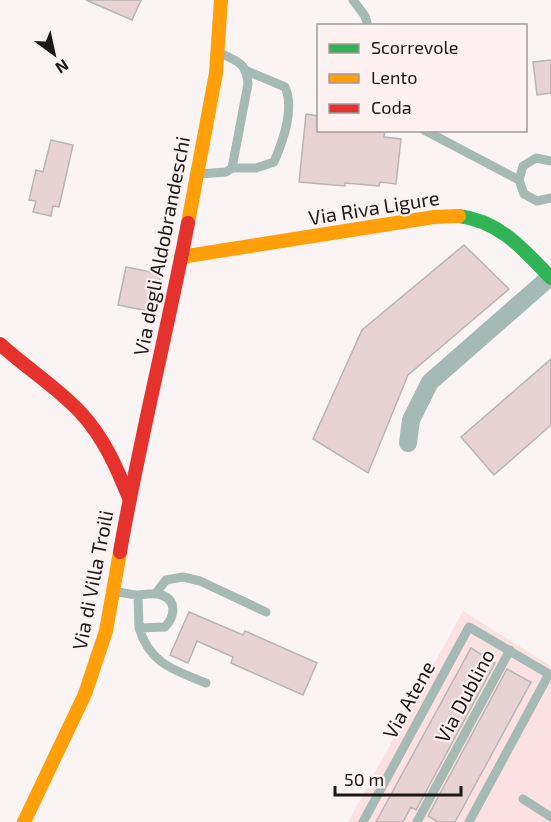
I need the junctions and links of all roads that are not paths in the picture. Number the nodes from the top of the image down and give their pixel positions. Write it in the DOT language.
graph roads {
  1 [pos="221,0"];
  2 [pos="353,0"];
  3 [pos="367,24"];
  4 [pos="217,51"];
  5 [pos="247,71"];
  6 [pos="428,132"];
  7 [pos="551,161"];
  8 [pos="232,168"];
  9 [pos="197,174"];
  10 [pos="519,180"];
  11 [pos="551,198"];
  12 [pos="181,257"];
  13 [pos="551,277"];
  14 [pos="0,344"];
  15 [pos="408,443"];
  16 [pos="129,498"];
  17 [pos="115,592"];
  18 [pos="156,593"];
  19 [pos="138,595"];
  20 [pos="266,612"];
  21 [pos="139,628"];
  22 [pos="510,650"];
  23 [pos="206,683"];
  24 [pos="523,799"];
  25 [pos="551,817"];
  26 [pos="24,822"];
  27 [pos="363,822"];
  28 [pos="417,822"];
  29 [pos="469,822"];
  1 -- 4 [label="street, Via degli Aldobrandeschi"];
  2 -- 3 [label="lane"];
  4 -- 5 [label="lane"];
  4 -- 9 [label="street, Via degli Aldobrandeschi"];
  5 -- 8 [label="lane"];
  5 -- 8 [label="lane"];
  6 -- 10 [label="lane"];
  7 -- 10 [label="lane"];
  8 -- 9 [label="lane"];
  9 -- 12 [label="street, Via degli Aldobrandeschi"];
  10 -- 11 [label="lane"];
  12 -- 13 [label="street, Via Riva Ligure"];
  12 -- 16 [label="street, Via degli Aldobrandeschi"];
  13 -- 15 [label="street"];
  14 -- 16 [label="street, Via di Villa Troili"];
  16 -- 17 [label="street, Via di Villa Troili"];
  17 -- 19 [label="lane"];
  17 -- 26 [label="street, Via di Villa Troili"];
  18 -- 19 [label="lane"];
  18 -- 20 [label="lane"];
  18 -- 21 [label="lane"];
  19 -- 21 [label="lane"];
  21 -- 23 [label="lane"];
  22 -- 27 [label="lane, Via Atene"];
  22 -- 28 [label="lane, Via Dublino"];
  22 -- 29 [label="lane"];
  24 -- 25 [label="lane"];
}
